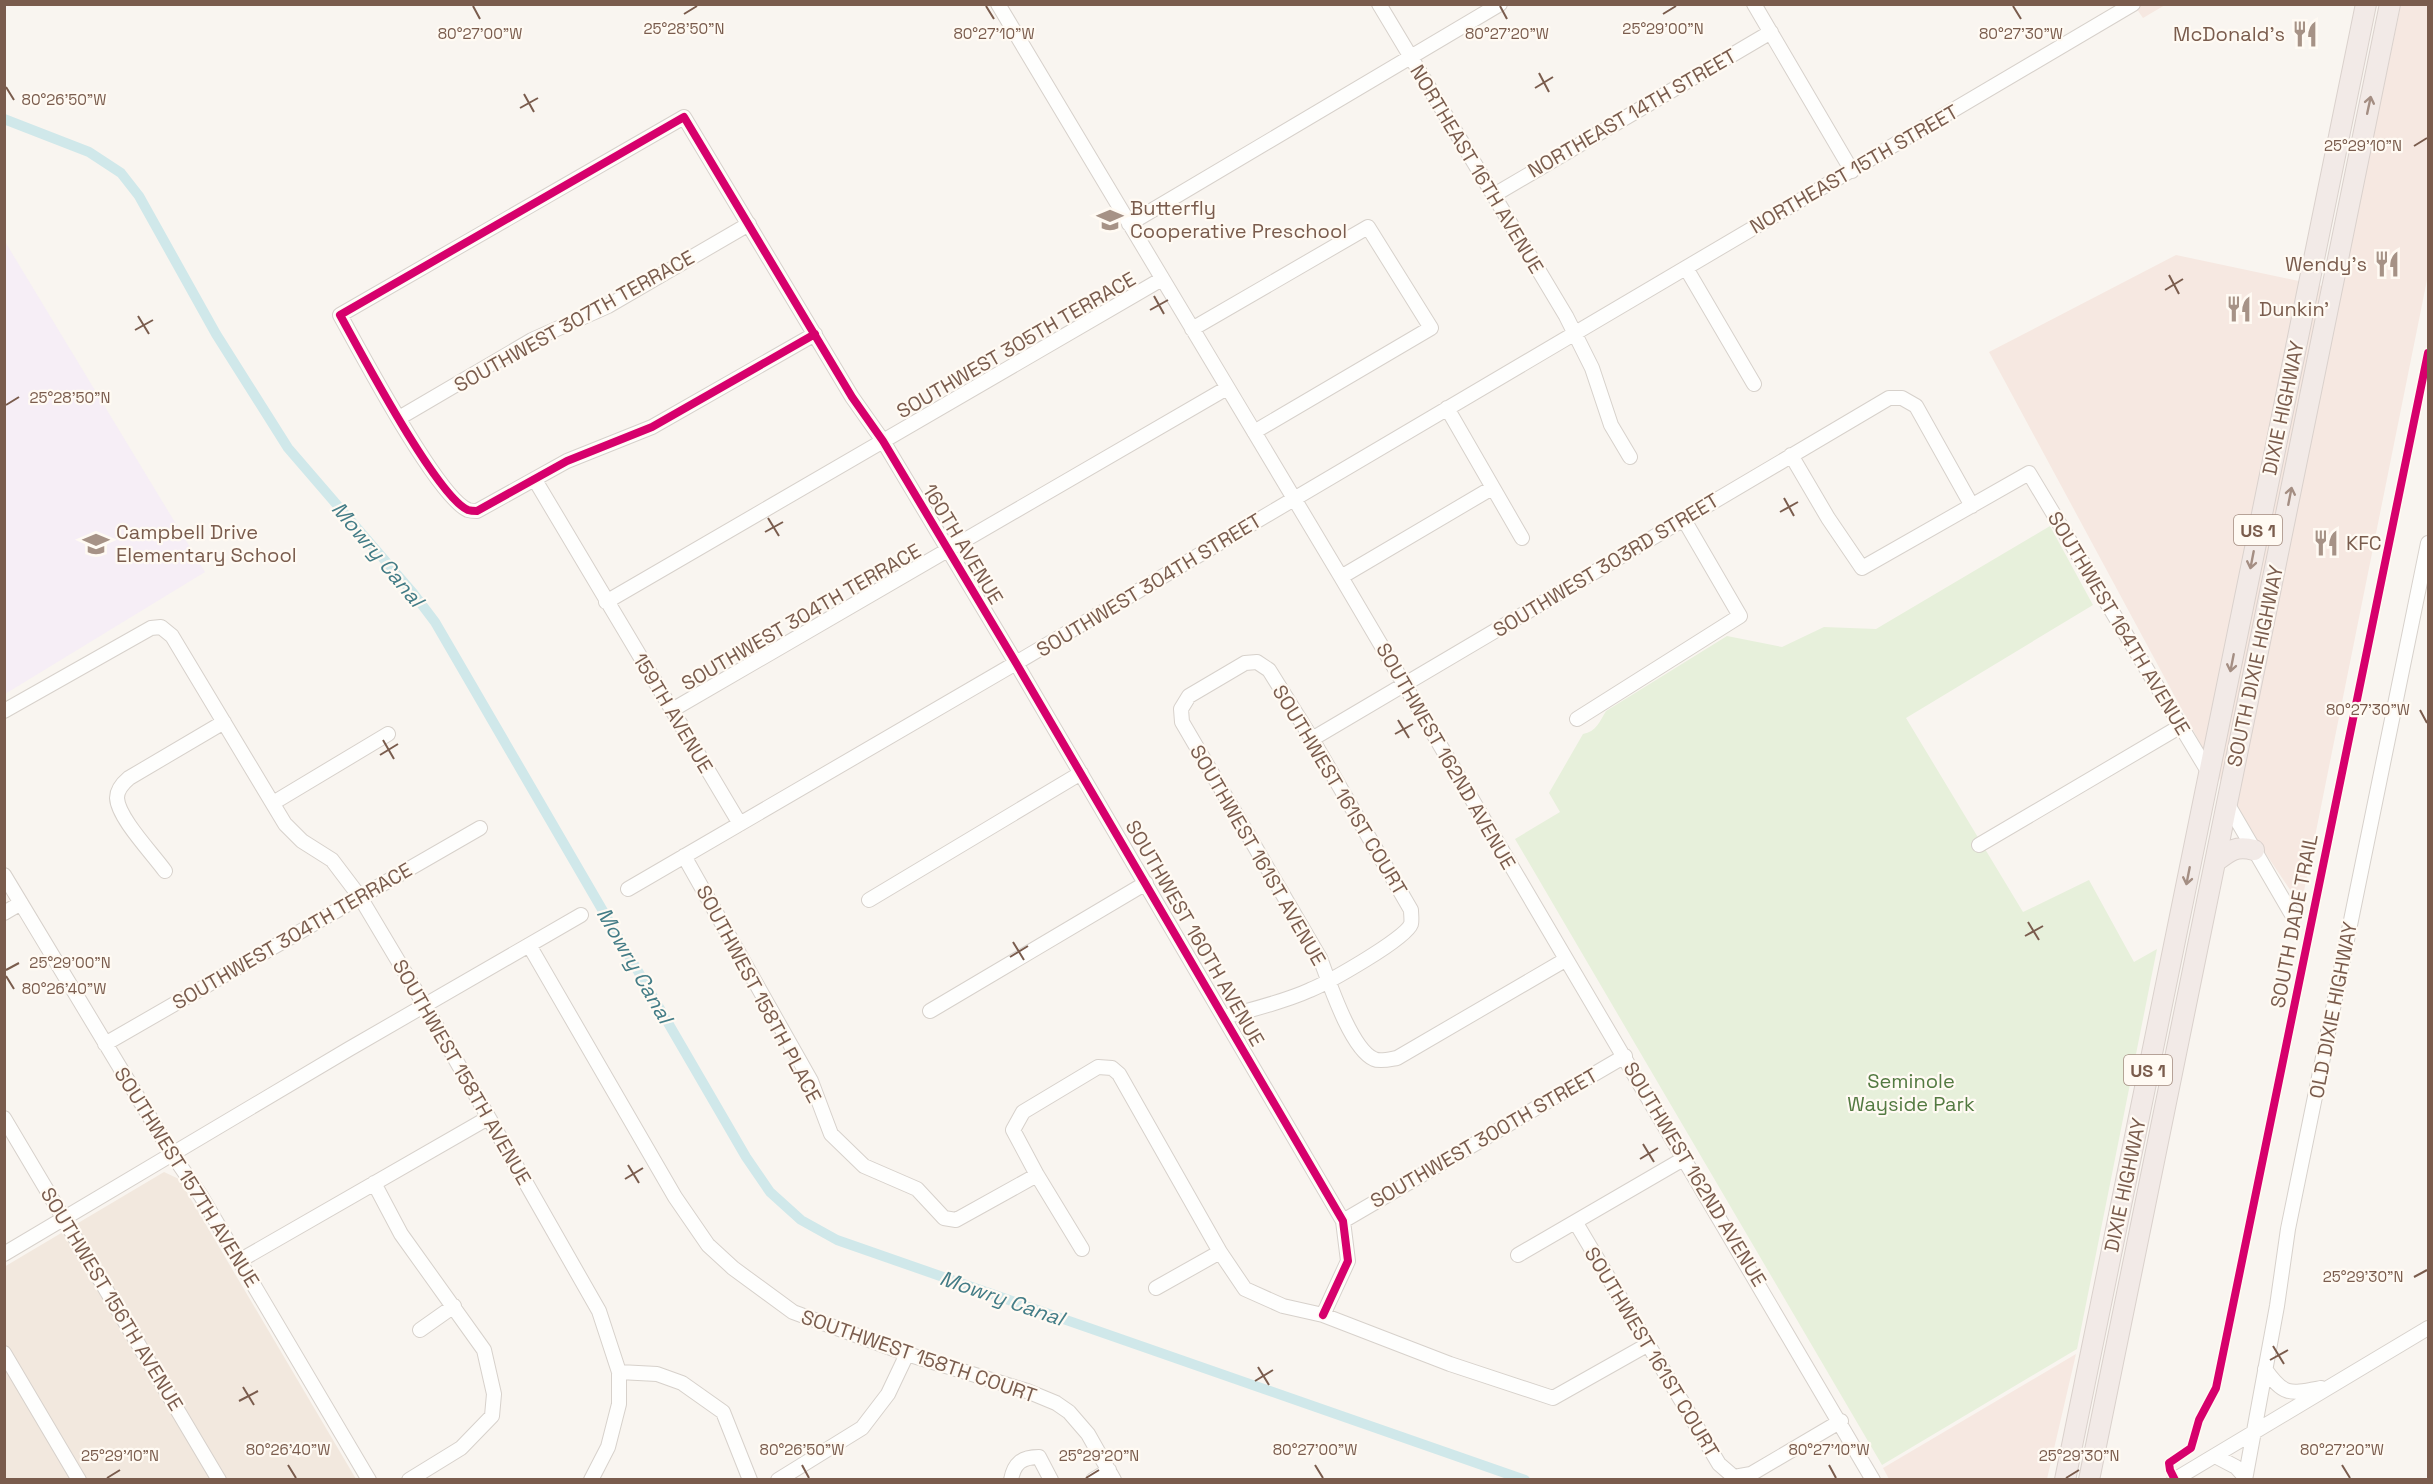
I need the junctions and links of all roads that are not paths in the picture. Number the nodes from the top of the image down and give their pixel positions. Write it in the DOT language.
graph roads {
  1 [pos="998,4"];
  2 [pos="1379,4"];
  3 [pos="1500,4"];
  4 [pos="1754,4"];
  5 [pos="2133,4"];
  6 [pos="2366,4"];
  7 [pos="2390,4"];
  8 [pos="1771,32"];
  9 [pos="1410,56"];
  10 [pos="2339,134"];
  11 [pos="1852,171"];
  12 [pos="1494,195"];
  13 [pos="749,224"];
  14 [pos="1129,224"];
  15 [pos="1686,268"];
  16 [pos="1162,279"];
  17 [pos="2334,281"];
  18 [pos="2303,311"];
  19 [pos="1192,329"];
  20 [pos="1575,333"];
  21 [pos="815,334"];
  22 [pos="1754,384"];
  23 [pos="1227,388"];
  24 [pos="1447,408"];
  25 [pos="399,418"];
  26 [pos="1254,432"];
  27 [pos="883,441"];
  28 [pos="1791,455"];
  29 [pos="1630,457"];
  30 [pos="2297,462"];
  31 [pos="535,480"];
  32 [pos="1492,488"];
  33 [pos="1294,499"];
  34 [pos="1972,506"];
  35 [pos="1683,518"];
  36 [pos="1522,538"];
  37 [pos="2428,543"];
  38 [pos="947,552"];
  39 [pos="1341,578"];
  40 [pos="606,602"];
  41 [pos="1257,662"];
  42 [pos="1016,663"];
  43 [pos="1405,685"];
  44 [pos="2223,706"];
  45 [pos="672,710"];
  46 [pos="4,711"];
  47 [pos="1577,719"];
  48 [pos="224,722"];
  49 [pos="2181,726"];
  50 [pos="388,734"];
  51 [pos="1311,739"];
  52 [pos="2209,772"];
  53 [pos="1081,773"];
  54 [pos="273,803"];
  55 [pos="2227,803"];
  56 [pos="2199,819"];
  57 [pos="740,824"];
  58 [pos="480,828"];
  59 [pos="1979,845"];
  60 [pos="2254,850"];
  61 [pos="684,856"];
  62 [pos="2213,868"];
  63 [pos="165,870"];
  64 [pos="4,875"];
  65 [pos="1146,883"];
  66 [pos="628,889"];
  67 [pos="360,897"];
  68 [pos="868,900"];
  69 [pos="21,903"];
  70 [pos="2291,913"];
  71 [pos="4,914"];
  72 [pos="581,915"];
  73 [pos="529,945"];
  74 [pos="1566,960"];
  75 [pos="1328,980"];
  76 [pos="2187,1000"];
  77 [pos="2162,1002"];
  78 [pos="425,1006"];
  79 [pos="930,1011"];
  80 [pos="1225,1017"];
  81 [pos="105,1044"];
  82 [pos="1624,1056"];
  83 [pos="4,1118"];
  84 [pos="488,1118"];
  85 [pos="172,1155"];
  86 [pos="1685,1158"];
  87 [pos="2154,1163"];
  88 [pos="2128,1171"];
  89 [pos="1037,1175"];
  90 [pos="374,1183"];
  91 [pos="64,1218"];
  92 [pos="1343,1221"];
  93 [pos="1576,1223"];
  94 [pos="1082,1249"];
  95 [pos="1220,1252"];
  96 [pos="4,1254"];
  97 [pos="1518,1255"];
  98 [pos="239,1261"];
  99 [pos="1155,1288"];
  100 [pos="454,1306"];
  101 [pos="1323,1316"];
  102 [pos="2097,1321"];
  103 [pos="2121,1325"];
  104 [pos="2428,1328"];
  105 [pos="420,1330"];
  106 [pos="1647,1345"];
  107 [pos="4,1353"];
  108 [pos="907,1354"];
  109 [pos="2265,1369"];
  110 [pos="619,1372"];
  111 [pos="2329,1387"];
  112 [pos="1841,1421"];
  113 [pos="2253,1434"];
  114 [pos="2215,1456"];
  115 [pos="1112,1475"];
  116 [pos="2245,1478"];
  117 [pos="79,1479"];
  118 [pos="219,1479"];
  119 [pos="369,1479"];
  120 [pos="409,1479"];
  121 [pos="591,1479"];
  122 [pos="750,1479"];
  123 [pos="778,1479"];
  124 [pos="1011,1479"];
  125 [pos="1051,1479"];
  126 [pos="1093,1479"];
  127 [pos="1873,1479"];
  128 [pos="2065,1479"];
  129 [pos="2076,1479"];
  130 [pos="2089,1479"];
  131 [pos="2174,1479"];
  1 -- 14 [label="street, SOUTHWEST 162ND AVENUE"];
  2 -- 9 [label="street, NORTHEAST 16TH AVENUE"];
  3 -- 9 [label="street"];
  4 -- 8 [label="street"];
  5 -- 11 [label="street, NORTHEAST 15TH STREET"];
  6 -- 10 [label="highway, DIXIE HIGHWAY / US 1"];
  17 -- 7 [label="highway, DIXIE HIGHWAY / US 1, one-way"];
  8 -- 11 [label="street"];
  8 -- 12 [label="street, NORTHEAST 14TH STREET"];
  9 -- 12 [label="street, NORTHEAST 16TH AVENUE"];
  9 -- 14 [label="street"];
  10 -- 17 [label="highway"];
  10 -- 18 [label="highway, DIXIE HIGHWAY / US 1"];
  11 -- 15 [label="street, NORTHEAST 15TH STREET"];
  12 -- 20 [label="street, NORTHEAST 16TH AVENUE"];
  13 -- 21 [label="street"];
  13 -- 25 [label="street, SOUTHWEST 307TH TERRACE"];
  13 -- 25 [label="street"];
  14 -- 16 [label="street, SOUTHWEST 162ND AVENUE"];
  15 -- 20 [label="street, NORTHEAST 15TH STREET"];
  15 -- 22 [label="street"];
  16 -- 19 [label="street, SOUTHWEST 162ND AVENUE"];
  16 -- 27 [label="street, SOUTHWEST 305TH TERRACE"];
  17 -- 30 [label="highway, DIXIE HIGHWAY / US 1"];
  18 -- 30 [label="highway"];
  18 -- 44 [label="highway, DIXIE HIGHWAY / US 1, one-way"];
  19 -- 23 [label="street, SOUTHWEST 162ND AVENUE"];
  19 -- 26 [label="street"];
  20 -- 24 [label="street, SOUTHWEST 304TH STREET"];
  20 -- 29 [label="street, NORTHEAST 16TH AVENUE"];
  21 -- 27 [label="street"];
  21 -- 31 [label="street"];
  23 -- 26 [label="street, SOUTHWEST 162ND AVENUE"];
  23 -- 38 [label="street, SOUTHWEST 304TH TERRACE"];
  24 -- 32 [label="street"];
  24 -- 33 [label="street, SOUTHWEST 304TH STREET"];
  25 -- 31 [label="street"];
  26 -- 33 [label="street, SOUTHWEST 162ND AVENUE"];
  27 -- 38 [label="street, 160TH AVENUE"];
  27 -- 40 [label="street, SOUTHWEST 305TH TERRACE"];
  28 -- 34 [label="street, SOUTHWEST 303RD STREET"];
  28 -- 34 [label="street"];
  28 -- 35 [label="street, SOUTHWEST 303RD STREET"];
  55 -- 30 [label="highway, SOUTH DIXIE HIGHWAY / US 1, one-way"];
  31 -- 40 [label="street, 159TH AVENUE"];
  32 -- 36 [label="street"];
  32 -- 39 [label="street"];
  33 -- 39 [label="street, SOUTHWEST 162ND AVENUE"];
  33 -- 42 [label="street, SOUTHWEST 304TH STREET"];
  34 -- 49 [label="street, SOUTHWEST 164TH AVENUE"];
  35 -- 43 [label="street, SOUTHWEST 303RD STREET"];
  35 -- 47 [label="street"];
  37 -- 109 [label="street, OLD DIXIE HIGHWAY"];
  38 -- 42 [label="street, 160TH AVENUE"];
  38 -- 45 [label="street, SOUTHWEST 304TH TERRACE"];
  39 -- 43 [label="street, SOUTHWEST 162ND AVENUE"];
  40 -- 45 [label="street, 159TH AVENUE"];
  41 -- 51 [label="street, SOUTHWEST 161ST COURT"];
  41 -- 75 [label="street, SOUTHWEST 161ST AVENUE"];
  42 -- 53 [label="street, SOUTHWEST 160TH AVENUE"];
  42 -- 57 [label="street, SOUTHWEST 304TH STREET"];
  43 -- 51 [label="street, SOUTHWEST 303RD STREET"];
  43 -- 74 [label="street, SOUTHWEST 162ND AVENUE"];
  44 -- 52 [label="highway, SOUTH DIXIE HIGHWAY / US 1"];
  44 -- 55 [label="highway"];
  45 -- 57 [label="street, 159TH AVENUE"];
  46 -- 48 [label="street, SOUTHWEST 158TH AVENUE"];
  48 -- 54 [label="street, SOUTHWEST 158TH AVENUE"];
  48 -- 63 [label="street"];
  49 -- 52 [label="street, SOUTHWEST 164TH AVENUE"];
  49 -- 59 [label="street"];
  50 -- 54 [label="street"];
  51 -- 75 [label="street, SOUTHWEST 161ST COURT"];
  52 -- 56 [label="highway, SOUTH DIXIE HIGHWAY / US 1"];
  52 -- 62 [label="highway"];
  53 -- 65 [label="street, SOUTHWEST 160TH AVENUE"];
  53 -- 68 [label="street"];
  54 -- 67 [label="street, SOUTHWEST 158TH AVENUE"];
  55 -- 60 [label="street"];
  55 -- 62 [label="highway, SOUTH DIXIE HIGHWAY / US 1"];
  56 -- 77 [label="highway, DIXIE HIGHWAY / US 1, one-way"];
  57 -- 61 [label="street, SOUTHWEST 304TH STREET"];
  58 -- 67 [label="street, SOUTHWEST 304TH TERRACE"];
  60 -- 62 [label="highway"];
  60 -- 70 [label="street"];
  61 -- 66 [label="street, SOUTHWEST 304TH STREET"];
  61 -- 89 [label="street, SOUTHWEST 158TH PLACE"];
  62 -- 76 [label="highway, SOUTH DIXIE HIGHWAY / US 1"];
  64 -- 69 [label="street, SOUTHWEST 157TH AVENUE"];
  65 -- 79 [label="street"];
  65 -- 80 [label="street, SOUTHWEST 160TH AVENUE"];
  67 -- 78 [label="street, SOUTHWEST 158TH AVENUE"];
  67 -- 81 [label="street, SOUTHWEST 304TH TERRACE"];
  69 -- 71 [label="street"];
  69 -- 81 [label="street, SOUTHWEST 157TH AVENUE"];
  72 -- 73 [label="street"];
  73 -- 78 [label="street"];
  73 -- 108 [label="street, SOUTHWEST 158TH COURT"];
  74 -- 75 [label="street, SOUTHWEST 161ST AVENUE"];
  74 -- 82 [label="street, SOUTHWEST 162ND AVENUE"];
  75 -- 80 [label="street"];
  76 -- 87 [label="highway, DIXIE HIGHWAY / US 1"];
  77 -- 87 [label="highway"];
  77 -- 88 [label="highway, DIXIE HIGHWAY / US 1"];
  78 -- 84 [label="street, SOUTHWEST 158TH AVENUE"];
  78 -- 85 [label="street"];
  80 -- 92 [label="street, SOUTHWEST 160TH AVENUE"];
  81 -- 85 [label="street, SOUTHWEST 157TH AVENUE"];
  82 -- 86 [label="street, SOUTHWEST 162ND AVENUE"];
  82 -- 92 [label="street, SOUTHWEST 300TH STREET"];
  83 -- 91 [label="street, SOUTHWEST 156TH AVENUE"];
  84 -- 90 [label="street"];
  84 -- 110 [label="street, SOUTHWEST 158TH AVENUE"];
  85 -- 91 [label="street"];
  85 -- 98 [label="street, SOUTHWEST 157TH AVENUE"];
  86 -- 93 [label="street"];
  86 -- 112 [label="street, SOUTHWEST 162ND AVENUE"];
  87 -- 103 [label="highway, DIXIE HIGHWAY / US 1"];
  88 -- 102 [label="highway, DIXIE HIGHWAY / US 1"];
  88 -- 103 [label="highway"];
  89 -- 94 [label="street"];
  89 -- 95 [label="street"];
  90 -- 98 [label="street"];
  90 -- 100 [label="street"];
  91 -- 96 [label="street"];
  91 -- 118 [label="street, SOUTHWEST 156TH AVENUE"];
  92 -- 101 [label="street"];
  93 -- 97 [label="street"];
  93 -- 106 [label="street, SOUTHWEST 161ST COURT"];
  95 -- 99 [label="street"];
  95 -- 101 [label="street"];
  98 -- 119 [label="street, SOUTHWEST 157TH AVENUE"];
  100 -- 105 [label="street"];
  100 -- 120 [label="street"];
  101 -- 106 [label="street"];
  102 -- 128 [label="highway, DIXIE HIGHWAY / US 1"];
  102 -- 129 [label="highway"];
  103 -- 130 [label="highway, DIXIE HIGHWAY / US 1"];
  104 -- 111 [label="street"];
  106 -- 112 [label="street, SOUTHWEST 161ST COURT"];
  107 -- 117 [label="street"];
  108 -- 115 [label="street, SOUTHWEST 158TH COURT"];
  108 -- 123 [label="street"];
  109 -- 111 [label="street"];
  109 -- 113 [label="street, OLD DIXIE HIGHWAY"];
  110 -- 121 [label="street, SOUTHWEST 158TH AVENUE"];
  110 -- 122 [label="street"];
  111 -- 113 [label="street"];
  112 -- 127 [label="street, SOUTHWEST 162ND AVENUE"];
  113 -- 114 [label="street"];
  113 -- 116 [label="street, OLD DIXIE HIGHWAY"];
  114 -- 116 [label="street"];
  114 -- 131 [label="street"];
  115 -- 126 [label="street"];
  124 -- 125 [label="street"];
}
